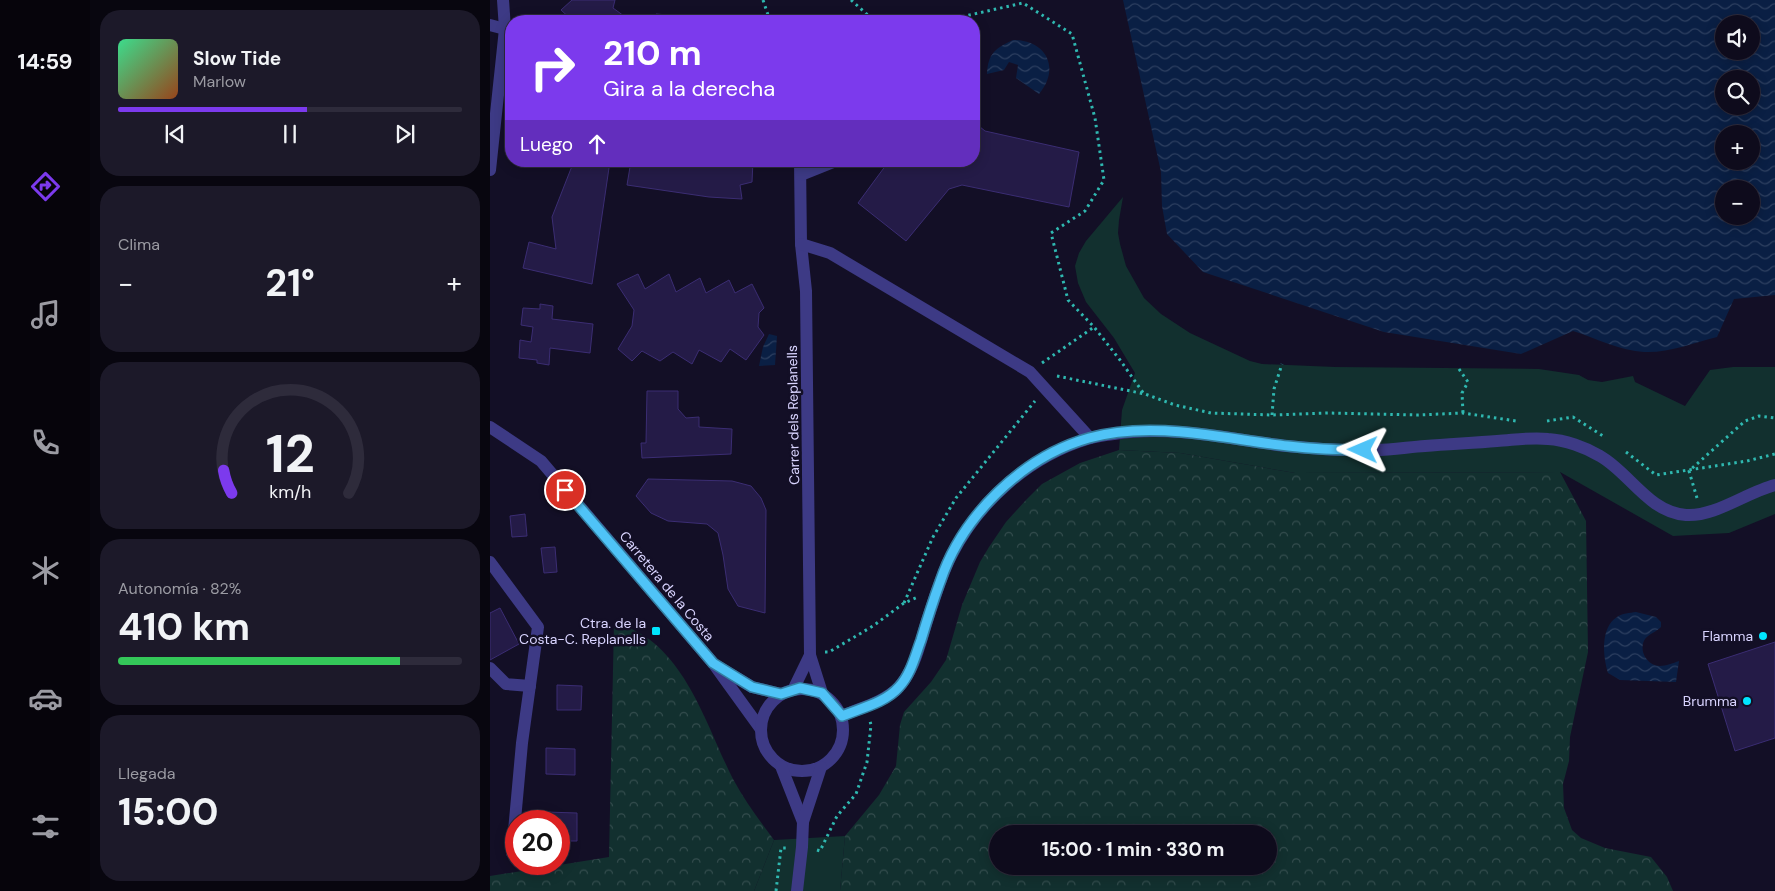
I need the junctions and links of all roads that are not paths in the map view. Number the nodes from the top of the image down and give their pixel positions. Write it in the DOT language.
graph roads {
  1 [pos="503,0"];
  2 [pos="505,19"];
  3 [pos="490,24"];
  4 [pos="505,29"];
  5 [pos="505,38"];
  6 [pos="800,167"];
  7 [pos="821,167"];
  8 [pos="490,170"];
  9 [pos="800,175"];
  10 [pos="801,244"];
  11 [pos="490,427"];
  12 [pos="1090,438"];
  13 [pos="1775,485"];
  14 [pos="490,562"];
  15 [pos="810,655"];
  16 [pos="713,663"];
  17 [pos="490,668"];
  18 [pos="530,686"];
  19 [pos="794,690"];
  20 [pos="822,693"];
  21 [pos="781,694"];
  22 [pos="842,716"];
  23 [pos="760,728"];
  24 [pos="781,766"];
  25 [pos="822,767"];
  26 [pos="516,810"];
  27 [pos="803,822"];
  28 [pos="797,891"];
  1 -- 2 [label="street"];
  3 -- 4 [label="street"];
  5 -- 8 [label="street"];
  6 -- 9 [label="street, Carrer dels Replanells"];
  7 -- 9 [label="street"];
  9 -- 10 [label="street, Carrer dels Replanells"];
  10 -- 12 [label="street"];
  10 -- 15 [label="street, Carrer dels Replanells"];
  11 -- 16 [label="street, Carretera de la Costa"];
  12 -- 13 [label="street"];
  12 -- 22 [label="street"];
  14 -- 18 [label="street"];
  15 -- 19 [label="street, Carrer dels Replanells"];
  15 -- 20 [label="street, Carrer dels Replanells"];
  16 -- 21 [label="street, Carretera de la Costa"];
  16 -- 23 [label="street, Carretera de la Costa"];
  17 -- 18 [label="street"];
  18 -- 26 [label="street"];
  19 -- 20 [label="street"];
  19 -- 21 [label="street"];
  20 -- 22 [label="street"];
  21 -- 23 [label="street"];
  22 -- 25 [label="street"];
  23 -- 24 [label="street"];
  24 -- 25 [label="street"];
  24 -- 27 [label="street"];
  25 -- 27 [label="street"];
  27 -- 28 [label="street"];
}
